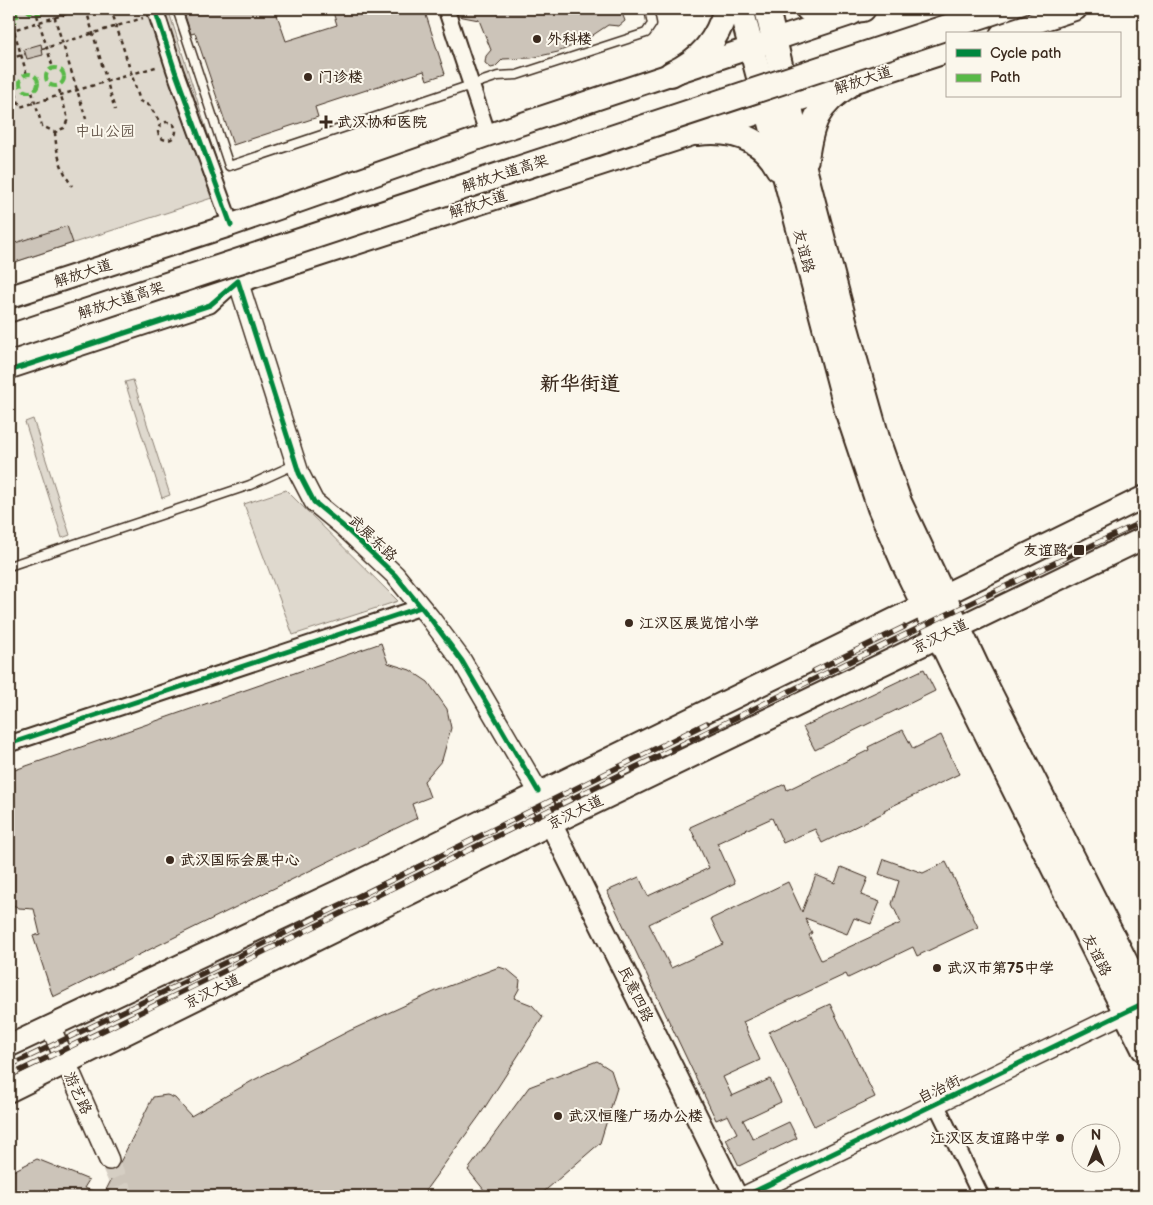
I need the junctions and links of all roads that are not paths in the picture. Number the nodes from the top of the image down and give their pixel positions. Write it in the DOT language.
graph roads {
  1 [pos="177,9"];
  2 [pos="446,9"];
  3 [pos="649,9"];
  4 [pos="726,9"];
  5 [pos="740,9"];
  6 [pos="767,9"];
  7 [pos="808,9"];
  8 [pos="863,9"];
  9 [pos="869,9"];
  10 [pos="951,9"];
  11 [pos="1002,9"];
  12 [pos="1076,9"];
  13 [pos="153,12"];
  14 [pos="1007,32"];
  15 [pos="775,40"];
  16 [pos="750,48"];
  17 [pos="946,52"];
  18 [pos="671,74"];
  19 [pos="849,84"];
  20 [pos="470,85"];
  21 [pos="789,104"];
  22 [pos="767,111"];
  23 [pos="697,133"];
  24 [pos="488,135"];
  25 [pos="794,173"];
  26 [pos="231,225"];
  27 [pos="238,281"];
  28 [pos="9,297"];
  29 [pos="9,323"];
  30 [pos="9,338"];
  31 [pos="9,356"];
  32 [pos="9,371"];
  33 [pos="296,464"];
  34 [pos="1144,497"];
  35 [pos="1144,538"];
  36 [pos="9,566"];
  37 [pos="933,600"];
  38 [pos="421,607"];
  39 [pos="949,632"];
  40 [pos="9,744"];
  41 [pos="538,791"];
  42 [pos="551,824"];
  43 [pos="1138,1005"];
  44 [pos="50,1026"];
  45 [pos="9,1046"];
  46 [pos="1144,1049"];
  47 [pos="65,1064"];
  48 [pos="9,1091"];
  49 [pos="936,1104"];
  50 [pos="109,1160"];
  51 [pos="736,1196"];
  52 [pos="745,1196"];
  53 [pos="980,1196"];
  1 -- 20 [label="lane"];
  2 -- 20 [label="street"];
  3 -- 20 [label="lane"];
  4 -- 18 [label="main road"];
  5 -- 16 [label="main road, 友谊路"];
  6 -- 15 [label="main road, 友谊路"];
  7 -- 8 [label="main road"];
  9 -- 15 [label="main road, 解放大道"];
  10 -- 29 [label="main road, 解放大道高架"];
  11 -- 30 [label="main road, 解放大道高架, bridge"];
  12 -- 14 [label="main road"];
  13 -- 26 [label="street"];
  15 -- 16 [label="main road, 解放大道"];
  15 -- 21 [label="main road, 友谊路"];
  16 -- 18 [label="main road, 解放大道"];
  16 -- 22 [label="main road, 友谊路"];
  17 -- 19 [label="main road, 解放大道"];
  18 -- 24 [label="main road, 解放大道"];
  19 -- 21 [label="main road, 解放大道"];
  19 -- 25 [label="main road"];
  20 -- 24 [label="street"];
  21 -- 22 [label="main road, 解放大道"];
  21 -- 25 [label="main road, 友谊路"];
  22 -- 23 [label="main road, 解放大道"];
  22 -- 25 [label="main road, 友谊路"];
  23 -- 25 [label="main road"];
  23 -- 27 [label="main road, 解放大道"];
  24 -- 26 [label="main road, 解放大道"];
  25 -- 37 [label="main road, 友谊路"];
  26 -- 28 [label="main road, 解放大道"];
  27 -- 31 [label="main road, 解放大道"];
  27 -- 32 [label="street"];
  27 -- 33 [label="street, 武展东路"];
  33 -- 36 [label="lane"];
  33 -- 38 [label="street, 武展东路"];
  34 -- 37 [label="main road"];
  35 -- 39 [label="main road, 京汉大道"];
  37 -- 39 [label="main road, 友谊路"];
  37 -- 41 [label="main road"];
  38 -- 40 [label="street"];
  38 -- 41 [label="street, 武展东路"];
  39 -- 42 [label="main road, 京汉大道"];
  39 -- 43 [label="main road, 友谊路"];
  41 -- 42 [label="main road, 民意四路"];
  41 -- 44 [label="main road"];
  42 -- 47 [label="main road, 京汉大道"];
  42 -- 51 [label="main road, 民意四路"];
  43 -- 46 [label="main road, 友谊路"];
  43 -- 49 [label="street, 自治街"];
  44 -- 45 [label="main road"];
  44 -- 47 [label="street, 游艺路"];
  47 -- 48 [label="main road, 京汉大道"];
  47 -- 50 [label="street, 游艺路"];
  49 -- 52 [label="street, 自治街"];
  49 -- 53 [label="street"];
}
